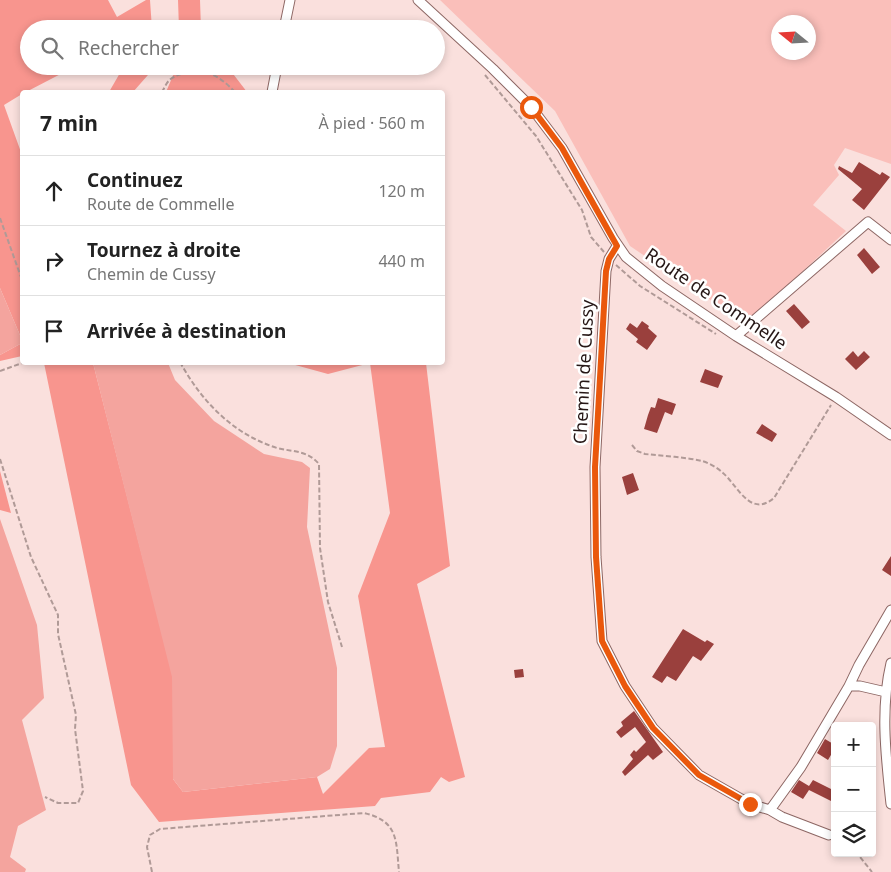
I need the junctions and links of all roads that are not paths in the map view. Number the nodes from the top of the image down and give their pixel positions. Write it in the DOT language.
graph roads {
  1 [pos="290,0"];
  2 [pos="418,0"];
  3 [pos="286,20"];
  4 [pos="440,20"];
  5 [pos="445,24"];
  6 [pos="275,75"];
  7 [pos="272,90"];
  8 [pos="891,240"];
  9 [pos="617,246"];
  10 [pos="736,336"];
  11 [pos="891,435"];
  12 [pos="891,610"];
  13 [pos="891,663"];
  14 [pos="849,686"];
  15 [pos="886,692"];
  16 [pos="891,804"];
  17 [pos="770,810"];
  18 [pos="829,835"];
  1 -- 3 [label="street"];
  2 -- 4 [label="street, Route de Commelle"];
  5 -- 9 [label="street, Route de Commelle"];
  6 -- 7 [label="street"];
  8 -- 10 [label="street"];
  9 -- 10 [label="street, Route de Commelle"];
  9 -- 17 [label="street, Chemin de Cussy"];
  10 -- 11 [label="street, Route de Commelle"];
  12 -- 14 [label="street"];
  13 -- 15 [label="street"];
  14 -- 15 [label="street"];
  14 -- 17 [label="street"];
  15 -- 16 [label="street"];
  17 -- 18 [label="street, Chemin de Cussy"];
}
